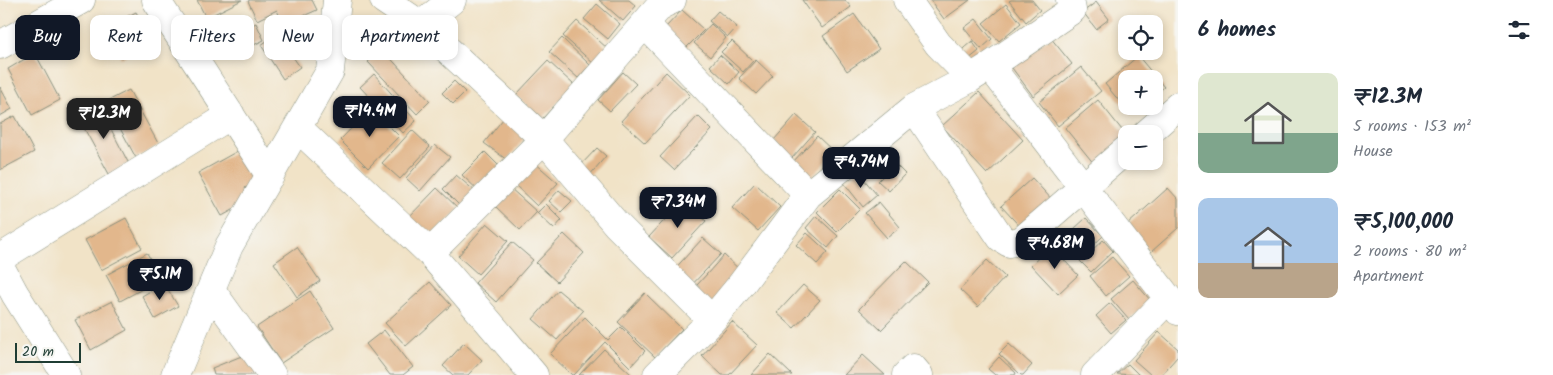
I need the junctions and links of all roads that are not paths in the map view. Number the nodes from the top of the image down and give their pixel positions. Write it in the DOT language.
graph roads {
  1 [pos="81,0"];
  2 [pos="156,0"];
  3 [pos="337,0"];
  4 [pos="384,0"];
  5 [pos="452,0"];
  6 [pos="672,0"];
  7 [pos="907,0"];
  8 [pos="1070,0"];
  9 [pos="406,15"];
  10 [pos="433,15"];
  11 [pos="645,24"];
  12 [pos="0,44"];
  13 [pos="458,59"];
  14 [pos="982,71"];
  15 [pos="1178,106"];
  16 [pos="914,108"];
  17 [pos="231,115"];
  18 [pos="1156,125"];
  19 [pos="298,128"];
  20 [pos="544,139"];
  21 [pos="1118,157"];
  22 [pos="270,176"];
  23 [pos="1082,187"];
  24 [pos="808,195"];
  25 [pos="430,253"];
  26 [pos="0,258"];
  27 [pos="0,266"];
  28 [pos="211,290"];
  29 [pos="1173,305"];
  30 [pos="712,320"];
  31 [pos="66,375"];
  32 [pos="175,375"];
  33 [pos="272,375"];
  34 [pos="534,375"];
  35 [pos="657,375"];
  36 [pos="906,375"];
  37 [pos="919,375"];
  38 [pos="1095,375"];
  1 -- 12 [label="street"];
  2 -- 17 [label="street"];
  3 -- 19 [label="street"];
  4 -- 9 [label="street"];
  5 -- 10 [label="street"];
  6 -- 11 [label="street"];
  7 -- 14 [label="street"];
  8 -- 14 [label="street"];
  11 -- 20 [label="street"];
  11 -- 24 [label="street"];
  13 -- 20 [label="street"];
  14 -- 16 [label="street"];
  14 -- 23 [label="street"];
  15 -- 18 [label="street"];
  16 -- 23 [label="street"];
  16 -- 24 [label="street"];
  17 -- 22 [label="street"];
  17 -- 26 [label="street"];
  19 -- 22 [label="street"];
  19 -- 25 [label="street"];
  20 -- 25 [label="street"];
  20 -- 30 [label="street"];
  21 -- 23 [label="street"];
  22 -- 28 [label="street"];
  23 -- 29 [label="street"];
  24 -- 30 [label="street"];
  25 -- 34 [label="street"];
  27 -- 31 [label="street"];
  28 -- 32 [label="street"];
  28 -- 33 [label="street"];
  29 -- 38 [label="street"];
  30 -- 35 [label="street"];
  36 -- 37 [label="street"];
}
